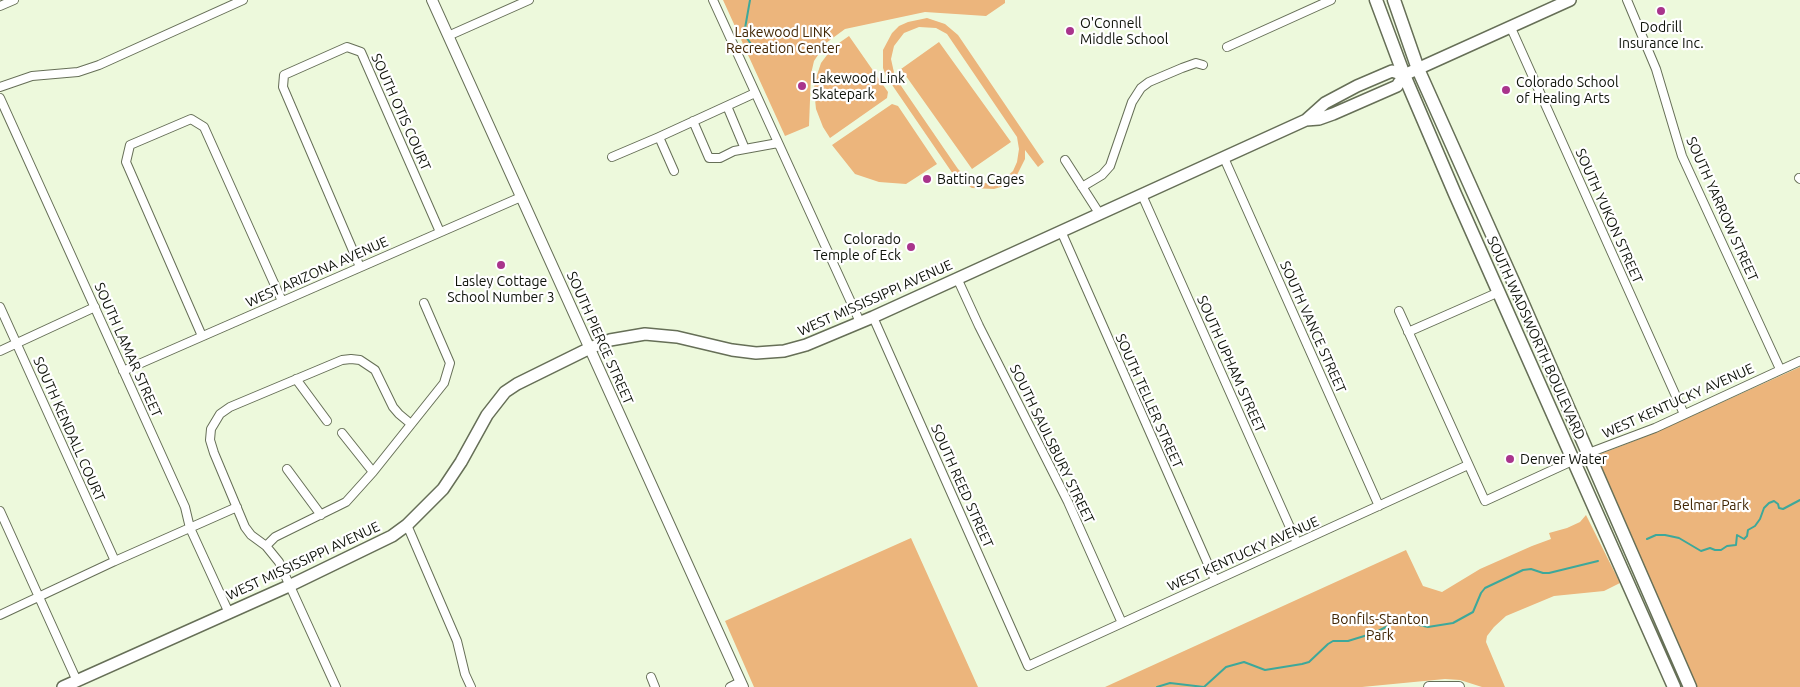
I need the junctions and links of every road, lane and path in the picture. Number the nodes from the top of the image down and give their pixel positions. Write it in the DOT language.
graph roads {
  1 [pos="14,0"];
  2 [pos="243,0"];
  3 [pos="432,0"];
  4 [pos="528,0"];
  5 [pos="713,0"];
  6 [pos="1331,0"];
  7 [pos="1376,0"];
  8 [pos="1394,0"];
  9 [pos="1570,0"];
  10 [pos="1627,0"];
  11 [pos="0,6"];
  12 [pos="1511,28"];
  13 [pos="448,36"];
  14 [pos="1227,47"];
  15 [pos="1203,65"];
  16 [pos="1418,69"];
  17 [pos="1404,75"];
  18 [pos="0,87"];
  19 [pos="755,94"];
  20 [pos="0,98"];
  21 [pos="727,106"];
  22 [pos="1306,120"];
  23 [pos="693,122"];
  24 [pos="659,136"];
  25 [pos="778,143"];
  26 [pos="745,149"];
  27 [pos="612,157"];
  28 [pos="1224,158"];
  29 [pos="1065,160"];
  30 [pos="674,170"];
  31 [pos="1082,187"];
  32 [pos="1455,194"];
  33 [pos="1142,195"];
  34 [pos="521,197"];
  35 [pos="1099,214"];
  36 [pos="1060,231"];
  37 [pos="440,232"];
  38 [pos="1498,249"];
  39 [pos="360,267"];
  40 [pos="957,278"];
  41 [pos="1499,292"];
  42 [pos="282,301"];
  43 [pos="424,303"];
  44 [pos="0,307"];
  45 [pos="95,307"];
  46 [pos="1399,311"];
  47 [pos="873,317"];
  48 [pos="860,322"];
  49 [pos="1408,332"];
  50 [pos="202,336"];
  51 [pos="16,343"];
  52 [pos="590,348"];
  53 [pos="0,351"];
  54 [pos="1800,361"];
  55 [pos="1780,370"];
  56 [pos="124,371"];
  57 [pos="296,379"];
  58 [pos="1684,414"];
  59 [pos="328,421"];
  60 [pos="411,424"];
  61 [pos="342,433"];
  62 [pos="1587,454"];
  63 [pos="1574,460"];
  64 [pos="1468,465"];
  65 [pos="287,469"];
  66 [pos="373,472"];
  67 [pos="1379,506"];
  68 [pos="237,508"];
  69 [pos="0,511"];
  70 [pos="321,515"];
  71 [pos="407,525"];
  72 [pos="190,528"];
  73 [pos="1297,543"];
  74 [pos="266,546"];
  75 [pos="115,561"];
  76 [pos="1215,580"];
  77 [pos="290,585"];
  78 [pos="40,597"];
  79 [pos="229,613"];
  80 [pos="0,615"];
  81 [pos="1122,623"];
  82 [pos="1028,666"];
  83 [pos="651,678"];
  84 [pos="77,681"];
  85 [pos="742,684"];
  86 [pos="63,687"];
  87 [pos="336,687"];
  88 [pos="471,687"];
  89 [pos="655,687"];
  90 [pos="730,687"];
  91 [pos="1429,687"];
  92 [pos="1458,687"];
  93 [pos="1674,687"];
  94 [pos="1690,687"];
  1 -- 11 [label="street"];
  2 -- 18 [label="street"];
  3 -- 13 [label="street, SOUTH PIERCE STREET"];
  4 -- 13 [label="street"];
  5 -- 19 [label="street"];
  6 -- 14 [label="street"];
  7 -- 17 [label="main road, SOUTH WADSWORTH BOULEVARD"];
  8 -- 16 [label="main road, SOUTH WADSWORTH BOULEVARD"];
  9 -- 12 [label="main road, WEST MISSISSIPPI AVENUE"];
  10 -- 55 [label="street, SOUTH YARROW STREET"];
  12 -- 16 [label="main road, WEST MISSISSIPPI AVENUE"];
  12 -- 58 [label="street, SOUTH YUKON STREET"];
  13 -- 34 [label="street, SOUTH PIERCE STREET"];
  15 -- 31 [label="street"];
  16 -- 17 [label="main road, WEST MISSISSIPPI AVENUE"];
  16 -- 38 [label="main road, SOUTH WADSWORTH BOULEVARD"];
  17 -- 22 [label="main road, WEST MISSISSIPPI AVENUE"];
  17 -- 22 [label="main road, WEST MISSISSIPPI AVENUE"];
  17 -- 32 [label="main road, SOUTH WADSWORTH BOULEVARD"];
  19 -- 21 [label="street"];
  19 -- 25 [label="street"];
  20 -- 45 [label="street, SOUTH LAMAR STREET"];
  21 -- 23 [label="street"];
  21 -- 26 [label="street"];
  22 -- 28 [label="main road, WEST MISSISSIPPI AVENUE"];
  23 -- 24 [label="street"];
  23 -- 26 [label="street"];
  24 -- 27 [label="street"];
  24 -- 30 [label="street"];
  25 -- 26 [label="street"];
  25 -- 48 [label="street"];
  28 -- 33 [label="main road, WEST MISSISSIPPI AVENUE"];
  28 -- 67 [label="street, SOUTH VANCE STREET"];
  29 -- 31 [label="street"];
  31 -- 35 [label="street"];
  32 -- 38 [label="main road"];
  32 -- 41 [label="main road, SOUTH WADSWORTH BOULEVARD"];
  33 -- 35 [label="main road, WEST MISSISSIPPI AVENUE"];
  33 -- 73 [label="street, SOUTH UPHAM STREET"];
  34 -- 37 [label="street, WEST ARIZONA AVENUE"];
  34 -- 52 [label="street, SOUTH PIERCE STREET"];
  35 -- 36 [label="main road, WEST MISSISSIPPI AVENUE"];
  36 -- 40 [label="main road, WEST MISSISSIPPI AVENUE"];
  36 -- 76 [label="street, SOUTH TELLER STREET"];
  37 -- 39 [label="street, WEST ARIZONA AVENUE"];
  37 -- 39 [label="street, SOUTH OTIS COURT"];
  38 -- 62 [label="main road, SOUTH WADSWORTH BOULEVARD"];
  39 -- 42 [label="street, WEST ARIZONA AVENUE"];
  40 -- 47 [label="main road, WEST MISSISSIPPI AVENUE"];
  40 -- 81 [label="street, SOUTH SAULSBURY STREET"];
  41 -- 49 [label="street"];
  41 -- 63 [label="main road, SOUTH WADSWORTH BOULEVARD"];
  42 -- 50 [label="street, WEST ARIZONA AVENUE"];
  42 -- 50 [label="street"];
  43 -- 60 [label="street"];
  44 -- 51 [label="street, SOUTH KENDALL COURT"];
  45 -- 51 [label="street"];
  45 -- 56 [label="street, SOUTH LAMAR STREET"];
  46 -- 49 [label="street"];
  47 -- 48 [label="main road, WEST MISSISSIPPI AVENUE"];
  47 -- 82 [label="street, SOUTH REED STREET"];
  48 -- 52 [label="main road, WEST MISSISSIPPI AVENUE"];
  49 -- 64 [label="street"];
  50 -- 56 [label="street, WEST ARIZONA AVENUE"];
  51 -- 53 [label="street"];
  51 -- 75 [label="street, SOUTH KENDALL COURT"];
  52 -- 71 [label="main road, WEST MISSISSIPPI AVENUE"];
  52 -- 85 [label="street, SOUTH PIERCE STREET"];
  54 -- 55 [label="street, WEST KENTUCKY AVENUE"];
  55 -- 58 [label="street, WEST KENTUCKY AVENUE"];
  56 -- 72 [label="street, SOUTH LAMAR STREET"];
  57 -- 59 [label="street"];
  57 -- 60 [label="street"];
  57 -- 68 [label="street"];
  58 -- 62 [label="street, WEST KENTUCKY AVENUE"];
  60 -- 66 [label="street"];
  61 -- 66 [label="street"];
  62 -- 63 [label="street, WEST KENTUCKY AVENUE"];
  62 -- 94 [label="main road, SOUTH WADSWORTH BOULEVARD"];
  63 -- 64 [label="street, WEST KENTUCKY AVENUE"];
  63 -- 93 [label="main road, SOUTH WADSWORTH BOULEVARD"];
  64 -- 67 [label="street, WEST KENTUCKY AVENUE"];
  65 -- 70 [label="street"];
  66 -- 70 [label="street"];
  67 -- 73 [label="street, WEST KENTUCKY AVENUE"];
  68 -- 72 [label="street"];
  68 -- 74 [label="street"];
  69 -- 78 [label="street"];
  70 -- 74 [label="street"];
  71 -- 77 [label="main road, WEST MISSISSIPPI AVENUE"];
  71 -- 88 [label="street"];
  72 -- 75 [label="street"];
  72 -- 79 [label="street, SOUTH LAMAR STREET"];
  73 -- 76 [label="street, WEST KENTUCKY AVENUE"];
  74 -- 77 [label="street"];
  75 -- 78 [label="street"];
  76 -- 81 [label="street, WEST KENTUCKY AVENUE"];
  77 -- 79 [label="main road, WEST MISSISSIPPI AVENUE"];
  77 -- 87 [label="street"];
  78 -- 80 [label="street"];
  78 -- 84 [label="street"];
  79 -- 84 [label="main road, WEST MISSISSIPPI AVENUE"];
  81 -- 82 [label="street, WEST KENTUCKY AVENUE"];
  83 -- 89 [label="street"];
  84 -- 86 [label="main road, WEST MISSISSIPPI AVENUE"];
  85 -- 90 [label="street"];
  91 -- 92 [label="street"];
}
